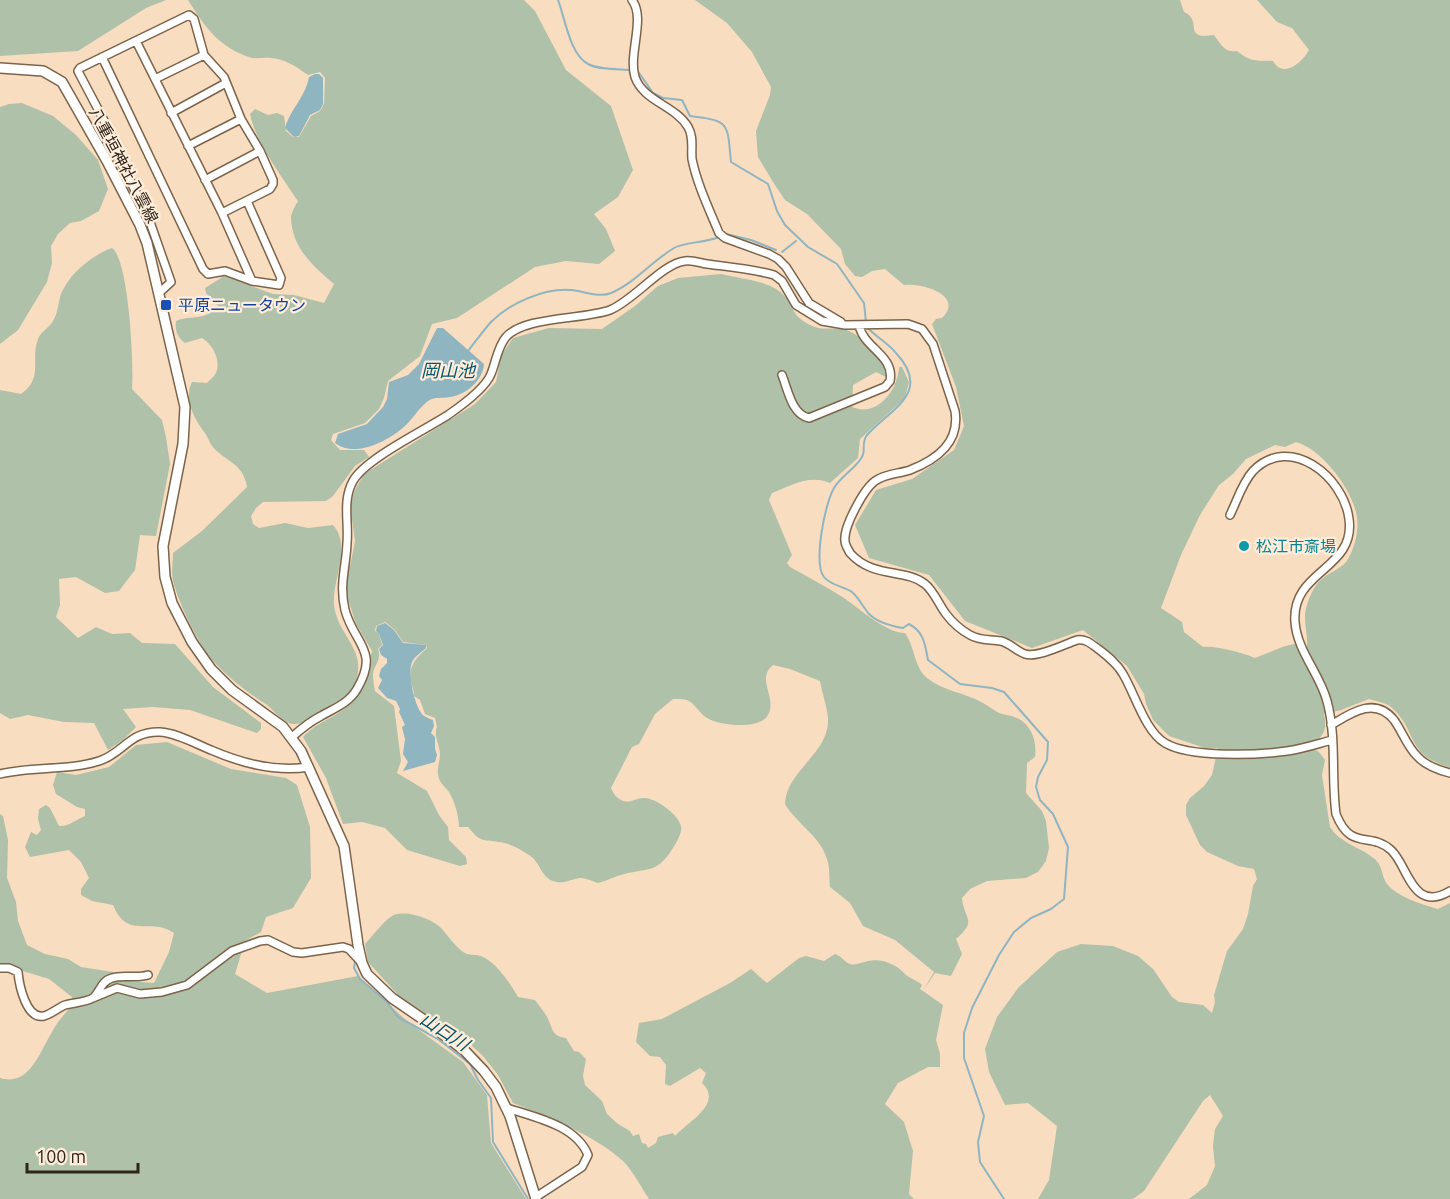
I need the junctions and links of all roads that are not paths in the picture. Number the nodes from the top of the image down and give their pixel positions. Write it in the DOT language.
graph roads {
  1 [pos="632,0"];
  2 [pos="136,41"];
  3 [pos="204,55"];
  4 [pos="102,57"];
  5 [pos="0,68"];
  6 [pos="154,79"];
  7 [pos="226,83"];
  8 [pos="171,113"];
  9 [pos="241,119"];
  10 [pos="188,146"];
  11 [pos="260,151"];
  12 [pos="205,180"];
  13 [pos="247,201"];
  14 [pos="222,213"];
  15 [pos="252,281"];
  16 [pos="159,293"];
  17 [pos="845,325"];
  18 [pos="863,325"];
  19 [pos="782,375"];
  20 [pos="1230,515"];
  21 [pos="1331,725"];
  22 [pos="292,737"];
  23 [pos="1332,740"];
  24 [pos="309,767"];
  25 [pos="0,774"];
  26 [pos="1450,774"];
  27 [pos="1450,891"];
  28 [pos="362,963"];
  29 [pos="0,968"];
  30 [pos="148,975"];
  31 [pos="93,998"];
  32 [pos="507,1108"];
  33 [pos="536,1198"];
  1 -- 17 [label="street"];
  2 -- 3 [label="street"];
  2 -- 4 [label="street"];
  2 -- 6 [label="street"];
  3 -- 6 [label="street"];
  3 -- 7 [label="street"];
  4 -- 15 [label="street"];
  4 -- 16 [label="street"];
  5 -- 16 [label="main road, 八重垣神社八雲線"];
  6 -- 8 [label="street"];
  7 -- 8 [label="street"];
  7 -- 9 [label="street"];
  8 -- 10 [label="street"];
  9 -- 10 [label="street"];
  9 -- 11 [label="street"];
  10 -- 12 [label="street"];
  11 -- 12 [label="street"];
  11 -- 13 [label="street"];
  12 -- 14 [label="street"];
  13 -- 14 [label="street"];
  13 -- 15 [label="street"];
  14 -- 15 [label="street"];
  16 -- 22 [label="main road, 八重垣神社八雲線"];
  17 -- 18 [label="street"];
  17 -- 22 [label="street"];
  18 -- 19 [label="street"];
  18 -- 23 [label="street"];
  20 -- 21 [label="street"];
  21 -- 23 [label="street"];
  21 -- 26 [label="street"];
  22 -- 24 [label="main road, 八重垣神社八雲線"];
  23 -- 27 [label="street"];
  24 -- 25 [label="street"];
  24 -- 28 [label="main road, 八重垣神社八雲線"];
  28 -- 31 [label="street"];
  28 -- 32 [label="main road, 八重垣神社八雲線"];
  29 -- 31 [label="street"];
  30 -- 31 [label="street"];
  32 -- 33 [label="main road, 八重垣神社八雲線"];
  32 -- 33 [label="street"];
}
